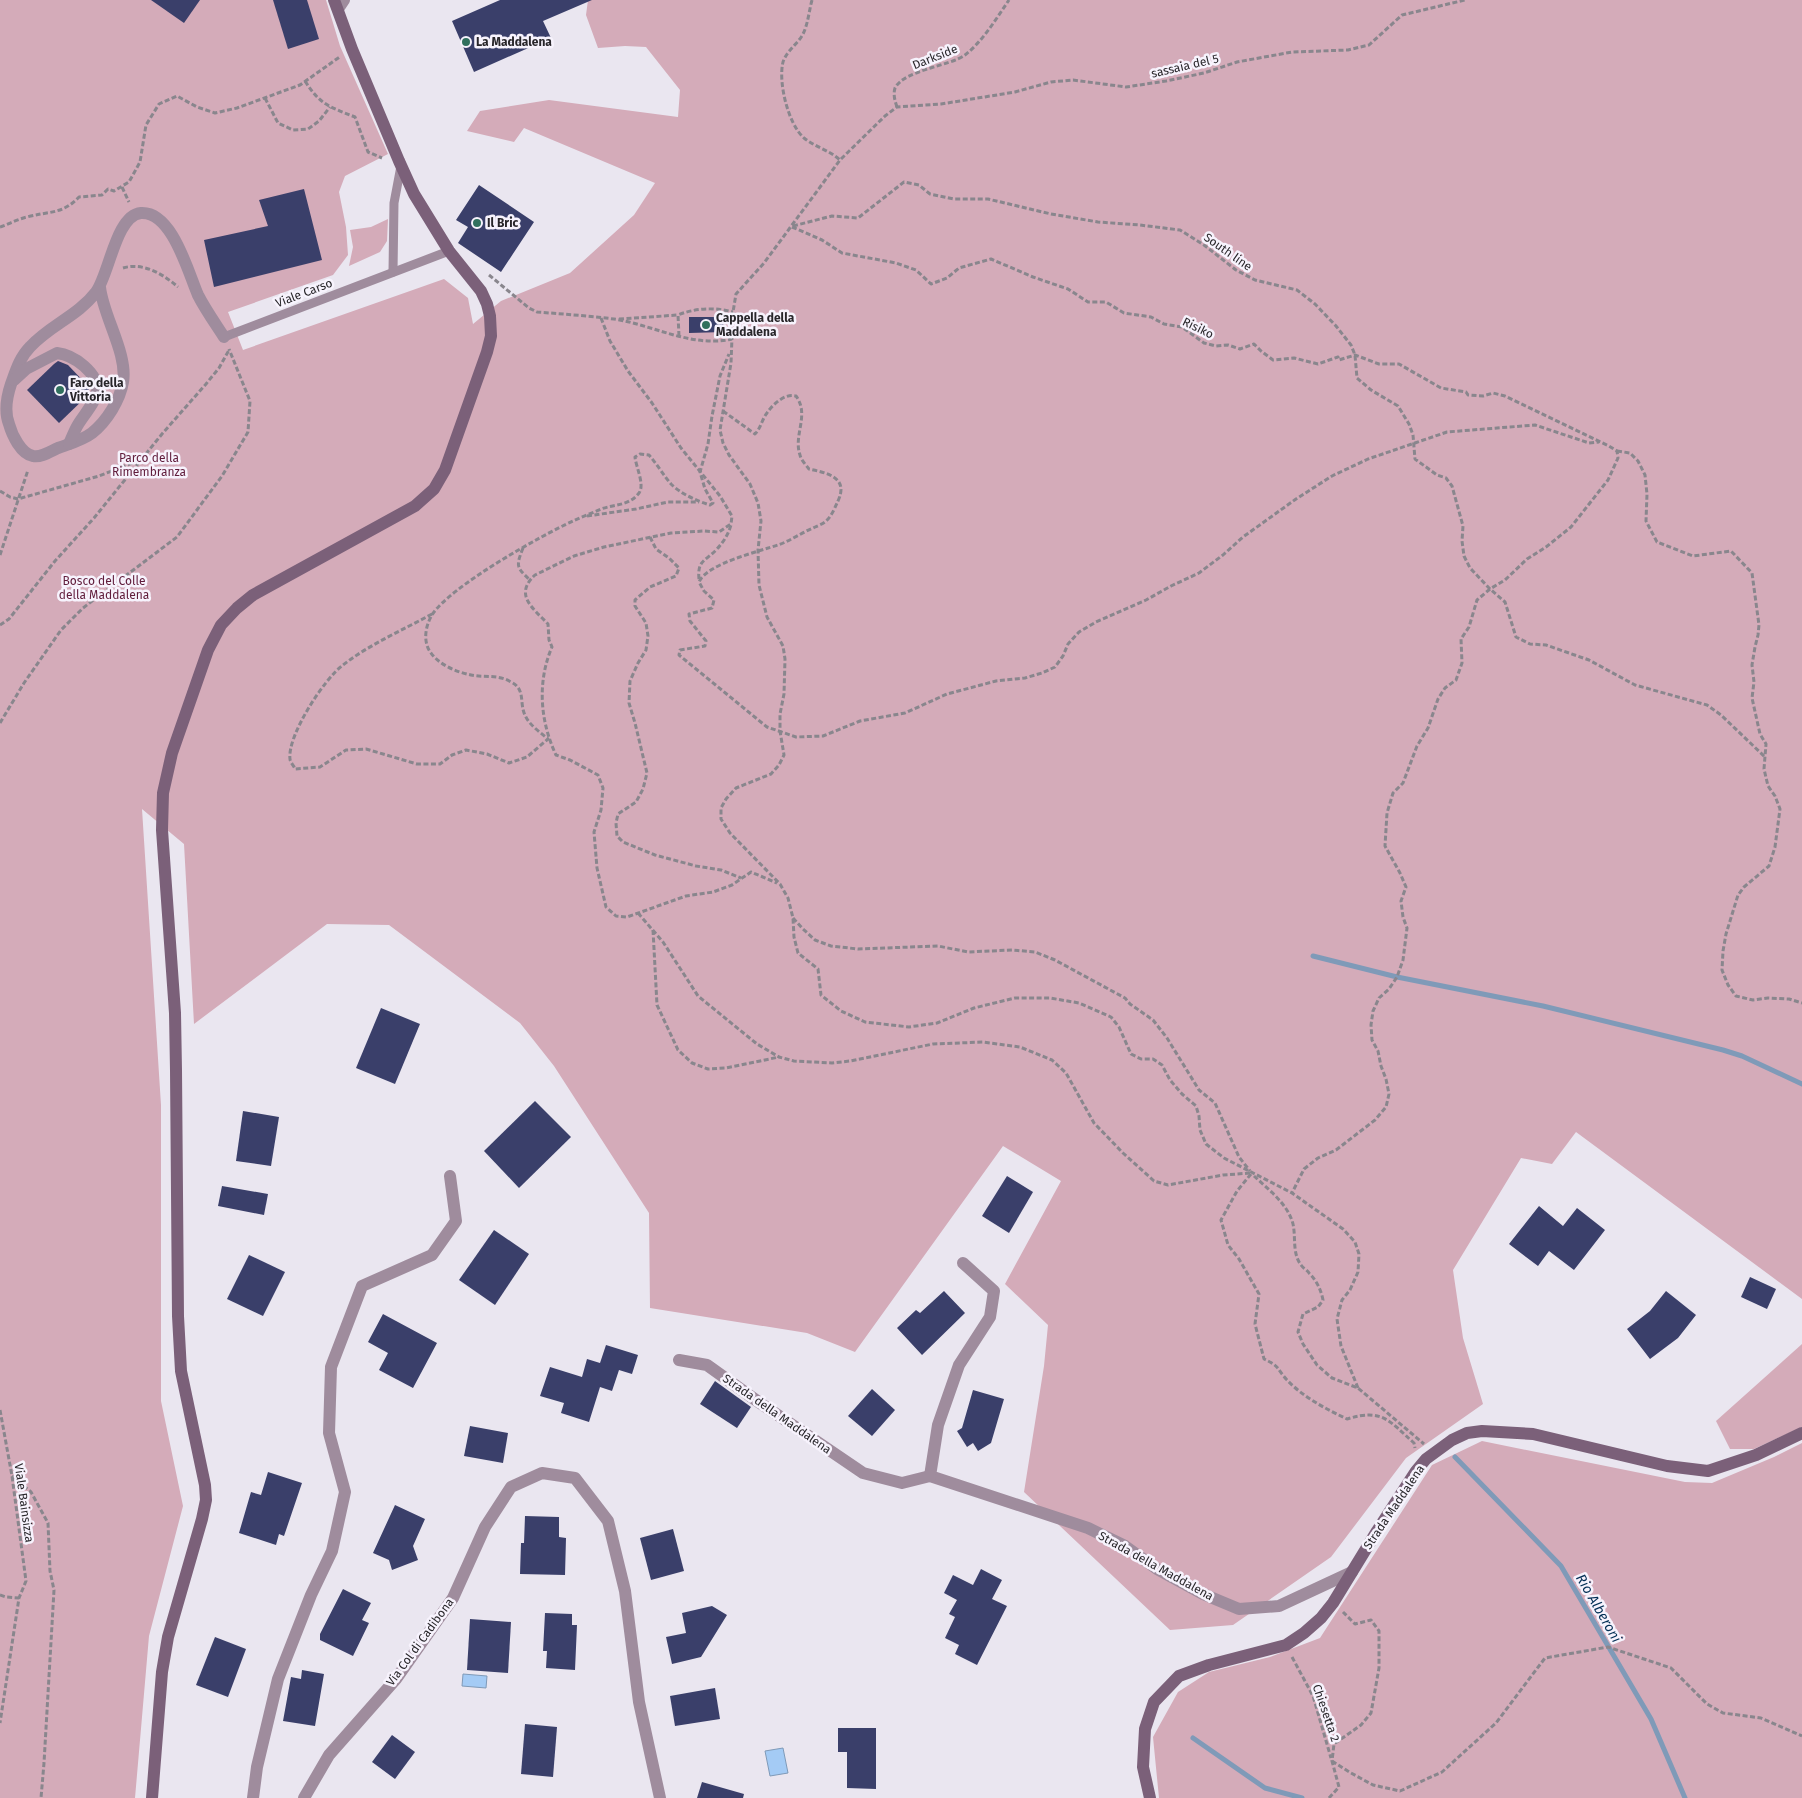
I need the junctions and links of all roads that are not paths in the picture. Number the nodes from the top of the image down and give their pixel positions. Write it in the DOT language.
graph roads {
  1 [pos="339,3"];
  2 [pos="401,165"];
  3 [pos="449,251"];
  4 [pos="393,272"];
  5 [pos="100,287"];
  6 [pos="224,337"];
  7 [pos="12,382"];
  8 [pos="69,444"];
  9 [pos="450,1176"];
  10 [pos="962,1263"];
  11 [pos="679,1360"];
  12 [pos="1802,1434"];
  13 [pos="930,1476"];
  14 [pos="1352,1572"];
  15 [pos="152,1798"];
  16 [pos="253,1798"];
  17 [pos="304,1798"];
  18 [pos="660,1798"];
  19 [pos="1150,1798"];
  1 -- 2 [label="street"];
  2 -- 3 [label="street"];
  2 -- 4 [label="lane"];
  3 -- 4 [label="lane, Viale Carso"];
  3 -- 15 [label="street"];
  4 -- 6 [label="lane, Viale Carso"];
  5 -- 6 [label="street"];
  5 -- 7 [label="street"];
  5 -- 8 [label="street"];
  7 -- 8 [label="street"];
  7 -- 8 [label="street"];
  9 -- 16 [label="street"];
  10 -- 13 [label="street"];
  11 -- 13 [label="street, Strada della Maddalena"];
  12 -- 14 [label="street, Strada Maddalena"];
  13 -- 14 [label="street, Strada della Maddalena"];
  14 -- 19 [label="street, Strada Maddalena"];
  17 -- 18 [label="street, Via Col di Cadibona"];
}
